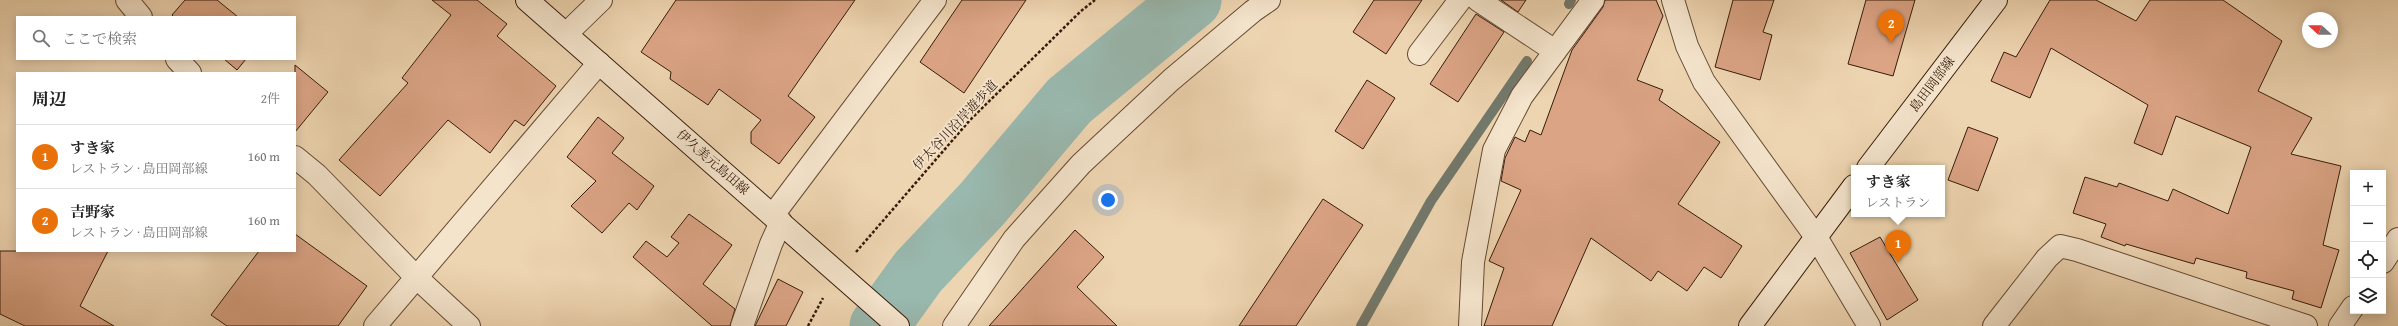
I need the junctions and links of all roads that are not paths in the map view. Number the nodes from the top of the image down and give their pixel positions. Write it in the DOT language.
graph roads {
  1 [pos="127,0"];
  2 [pos="527,0"];
  3 [pos="601,0"];
  4 [pos="935,0"];
  5 [pos="1269,0"];
  6 [pos="1460,0"];
  7 [pos="1478,0"];
  8 [pos="1593,0"];
  9 [pos="1673,0"];
  10 [pos="1996,0"];
  11 [pos="140,16"];
  12 [pos="566,34"];
  13 [pos="1556,51"];
  14 [pos="1419,54"];
  15 [pos="178,60"];
  16 [pos="598,62"];
  17 [pos="189,72"];
  18 [pos="296,158"];
  19 [pos="1870,165"];
  20 [pos="1851,190"];
  21 [pos="777,218"];
  22 [pos="1816,237"];
  23 [pos="2398,239"];
  24 [pos="2386,257"];
  25 [pos="416,277"];
  26 [pos="2350,311"];
  27 [pos="375,326"];
  28 [pos="469,326"];
  29 [pos="742,326"];
  30 [pos="898,326"];
  31 [pos="954,326"];
  32 [pos="1470,326"];
  33 [pos="1750,326"];
  34 [pos="1869,326"];
  35 [pos="1994,326"];
  36 [pos="2306,326"];
  37 [pos="2340,326"];
  1 -- 11 [label="street"];
  2 -- 12 [label="street, 伊久美元島田線"];
  3 -- 12 [label="street"];
  4 -- 21 [label="street"];
  5 -- 31 [label="street"];
  6 -- 14 [label="street"];
  7 -- 13 [label="street"];
  8 -- 13 [label="street"];
  9 -- 22 [label="street"];
  10 -- 19 [label="street, 島田岡部線"];
  12 -- 16 [label="street, 伊久美元島田線"];
  13 -- 32 [label="street"];
  15 -- 17 [label="street"];
  16 -- 21 [label="street, 伊久美元島田線"];
  16 -- 25 [label="street"];
  18 -- 25 [label="street"];
  20 -- 22 [label="street"];
  21 -- 29 [label="street"];
  21 -- 30 [label="street, 伊久美元島田線"];
  22 -- 33 [label="street"];
  22 -- 34 [label="street"];
  23 -- 24 [label="street"];
  25 -- 27 [label="street"];
  25 -- 28 [label="street"];
  26 -- 37 [label="street"];
  35 -- 36 [label="street"];
}
